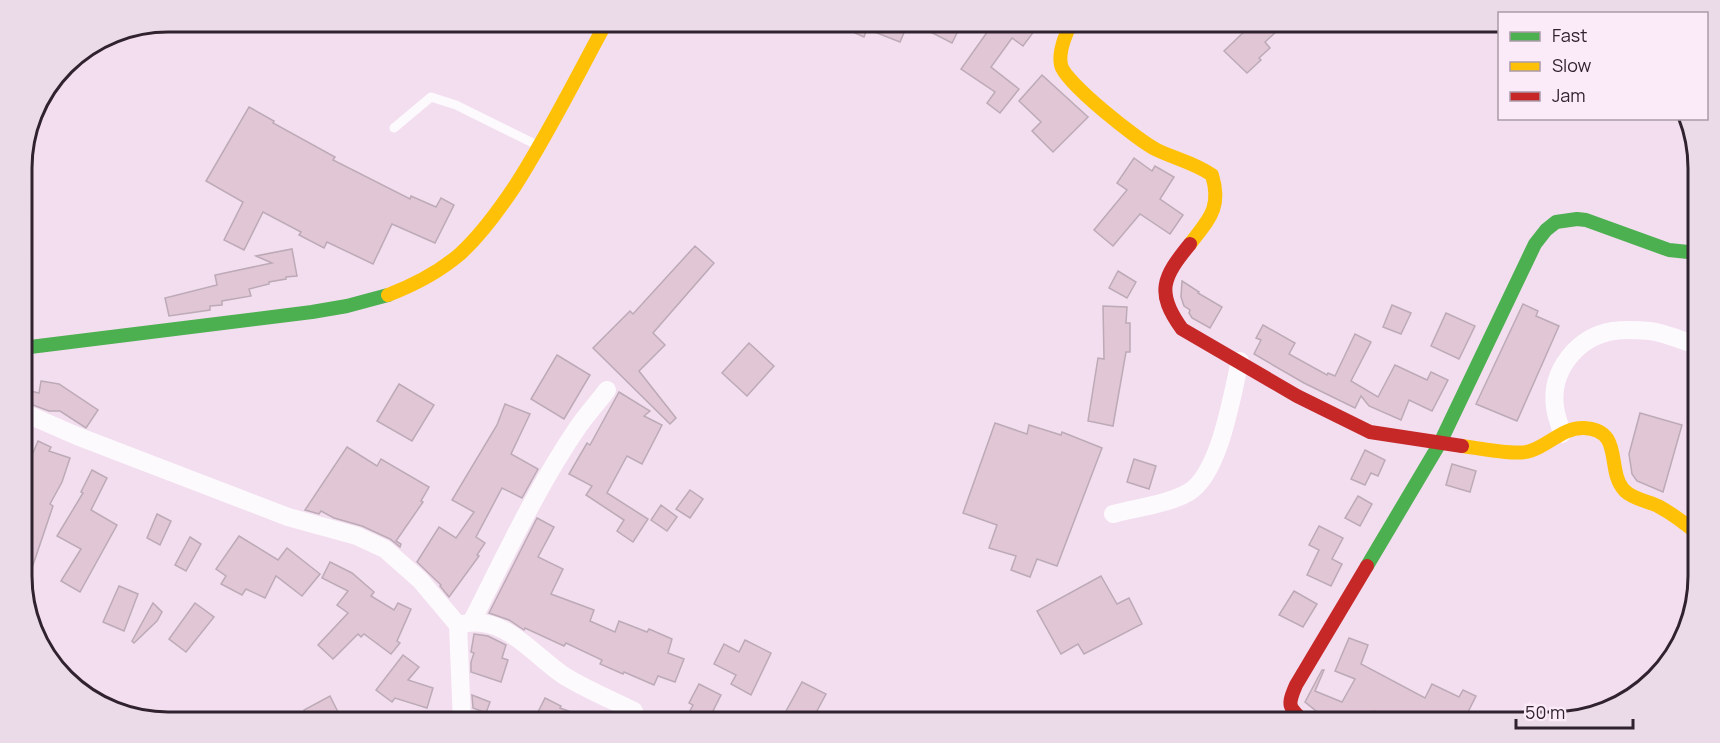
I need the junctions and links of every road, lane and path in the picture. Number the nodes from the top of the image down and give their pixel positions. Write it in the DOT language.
graph roads {
  1 [pos="601,32"];
  2 [pos="1068,32"];
  3 [pos="394,128"];
  4 [pos="540,146"];
  5 [pos="1688,252"];
  6 [pos="1688,343"];
  7 [pos="32,347"];
  8 [pos="1240,361"];
  9 [pos="607,390"];
  10 [pos="32,416"];
  11 [pos="1563,434"];
  12 [pos="1440,443"];
  13 [pos="1113,514"];
  14 [pos="1688,526"];
  15 [pos="465,623"];
  16 [pos="634,711"];
  17 [pos="1293,711"];
  18 [pos="462,712"];
  1 -- 4 [label="street"];
  2 -- 8 [label="street"];
  3 -- 4 [label="lane"];
  4 -- 7 [label="street"];
  5 -- 12 [label="street"];
  6 -- 11 [label="street"];
  8 -- 12 [label="street"];
  8 -- 13 [label="street"];
  9 -- 15 [label="street"];
  10 -- 15 [label="street"];
  11 -- 12 [label="street"];
  11 -- 14 [label="street"];
  12 -- 17 [label="street"];
  15 -- 16 [label="street"];
  15 -- 18 [label="street"];
}
